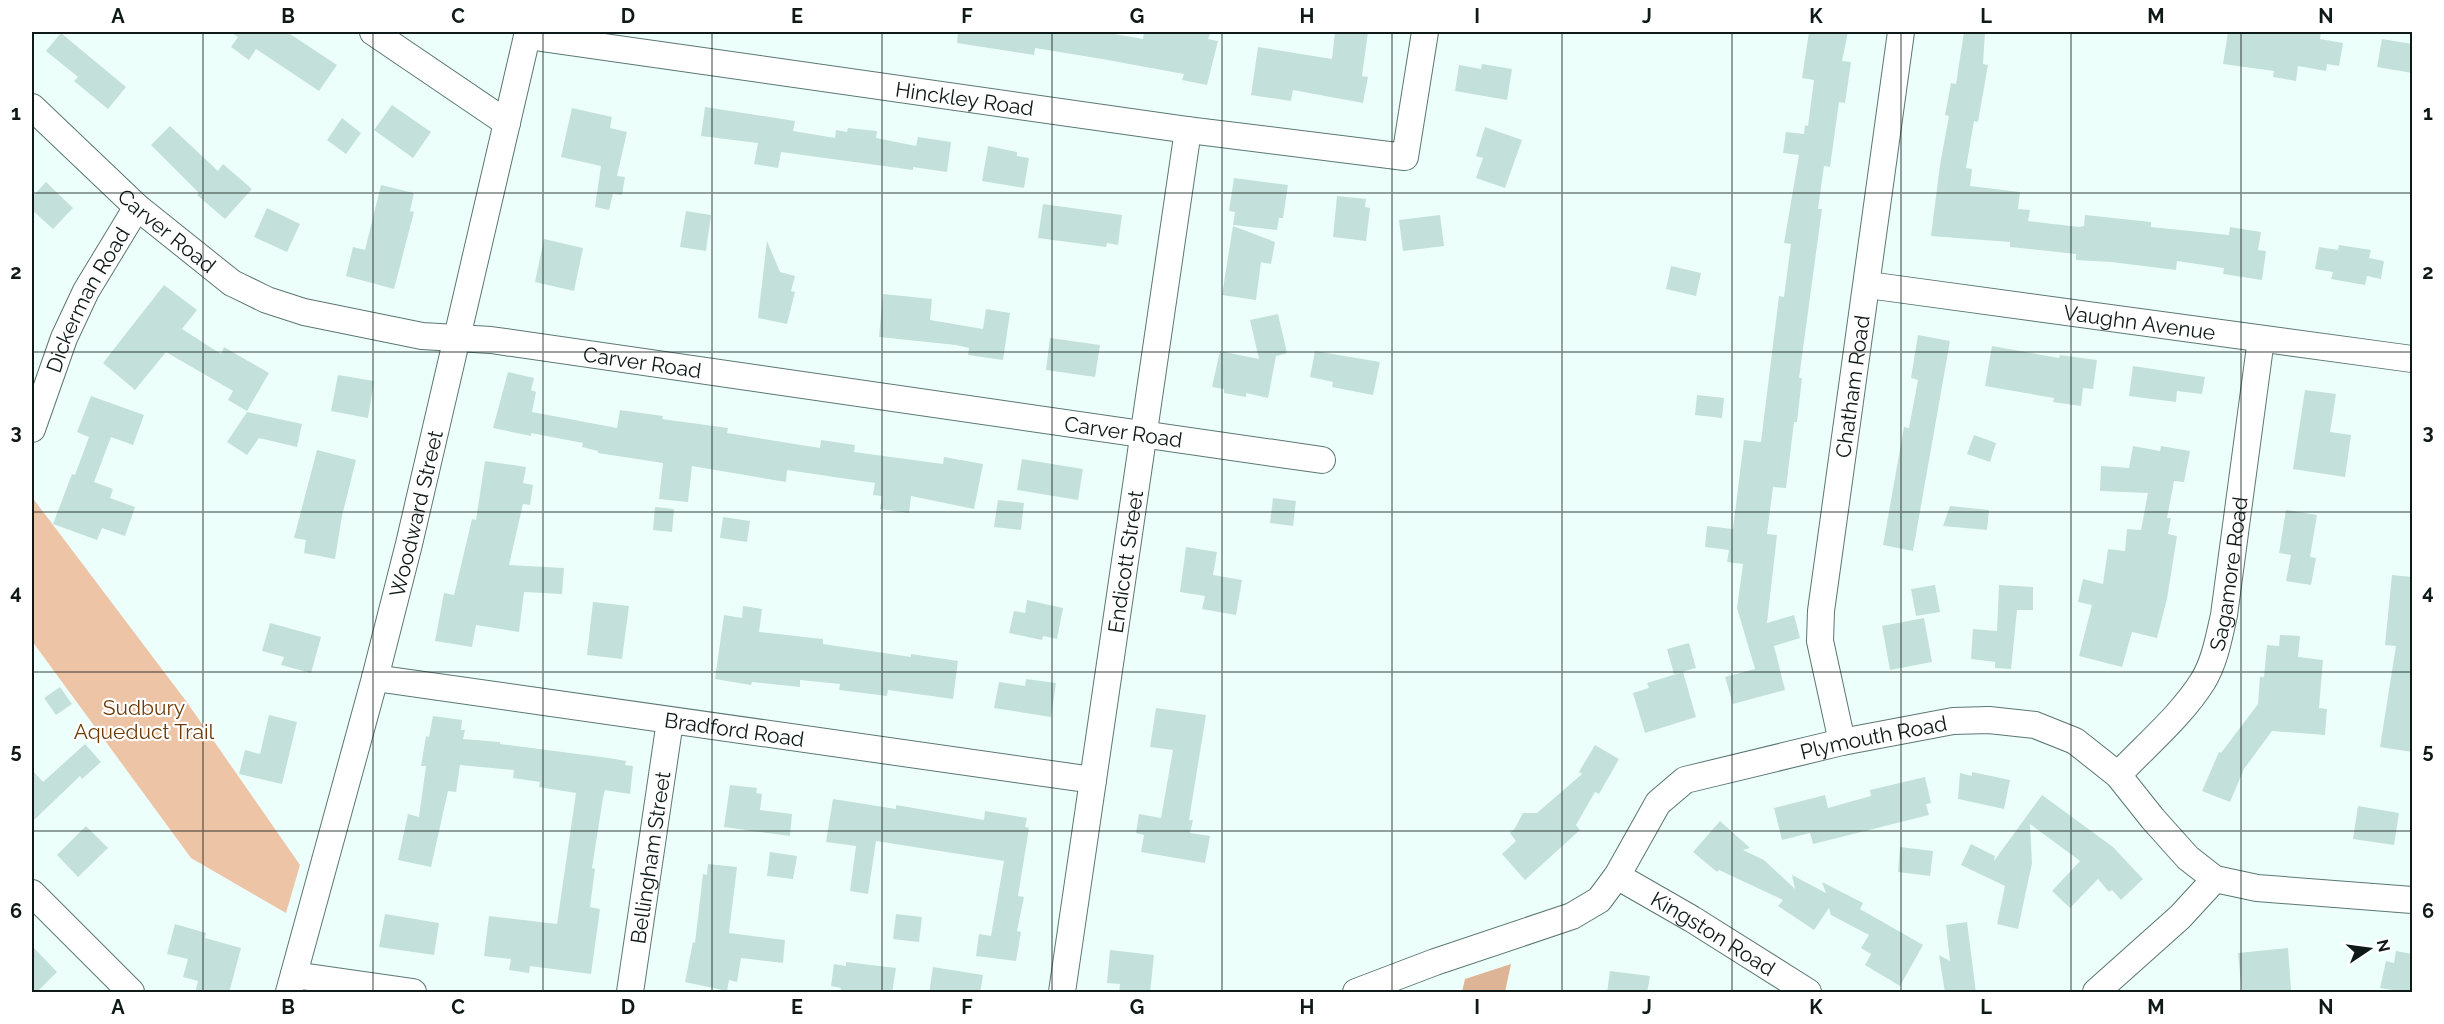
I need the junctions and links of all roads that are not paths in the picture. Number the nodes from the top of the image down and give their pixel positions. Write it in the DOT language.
graph roads {
  1 [pos="373,32"];
  2 [pos="1425,32"];
  3 [pos="1901,32"];
  4 [pos="527,34"];
  5 [pos="32,107"];
  6 [pos="507,123"];
  7 [pos="1188,129"];
  8 [pos="137,207"];
  9 [pos="1868,285"];
  10 [pos="456,338"];
  11 [pos="2261,339"];
  12 [pos="2412,359"];
  13 [pos="32,429"];
  14 [pos="1142,433"];
  15 [pos="1322,460"];
  16 [pos="375,678"];
  17 [pos="670,721"];
  18 [pos="1842,742"];
  19 [pos="2118,775"];
  20 [pos="1093,780"];
  21 [pos="1617,876"];
  22 [pos="2215,879"];
  23 [pos="32,893"];
  24 [pos="2412,900"];
  25 [pos="291,984"];
  26 [pos="130,993"];
  27 [pos="413,993"];
  28 [pos="630,993"];
  29 [pos="1062,993"];
  30 [pos="1356,993"];
  31 [pos="1808,993"];
  32 [pos="2096,993"];
  1 -- 6 [label="street"];
  2 -- 7 [label="street, Hinckley Road"];
  3 -- 9 [label="street, Chatham Road"];
  4 -- 6 [label="street, Woodward Street"];
  4 -- 7 [label="street, Hinckley Road"];
  5 -- 8 [label="street, Carver Road"];
  6 -- 10 [label="street, Woodward Street"];
  7 -- 14 [label="street, Endicott Street"];
  8 -- 10 [label="street, Carver Road"];
  8 -- 13 [label="street, Dickerman Road"];
  9 -- 11 [label="street, Vaughn Avenue"];
  9 -- 18 [label="street, Chatham Road"];
  10 -- 14 [label="street, Carver Road"];
  10 -- 16 [label="street, Woodward Street"];
  11 -- 12 [label="street, Vaughn Avenue"];
  11 -- 19 [label="street, Sagamore Road"];
  14 -- 15 [label="street, Carver Road"];
  14 -- 20 [label="street, Endicott Street"];
  16 -- 17 [label="street, Bradford Road"];
  16 -- 25 [label="street, Woodward Street"];
  17 -- 20 [label="street, Bradford Road"];
  17 -- 28 [label="street, Bellingham Street"];
  18 -- 19 [label="street, Plymouth Road"];
  18 -- 21 [label="street, Plymouth Road"];
  19 -- 22 [label="street, Plymouth Road"];
  20 -- 29 [label="street, Endicott Street"];
  21 -- 30 [label="street, Plymouth Road"];
  21 -- 31 [label="street, Kingston Road"];
  22 -- 24 [label="street, Plymouth Road"];
  22 -- 32 [label="street"];
  23 -- 26 [label="street"];
  25 -- 27 [label="street"];
}
